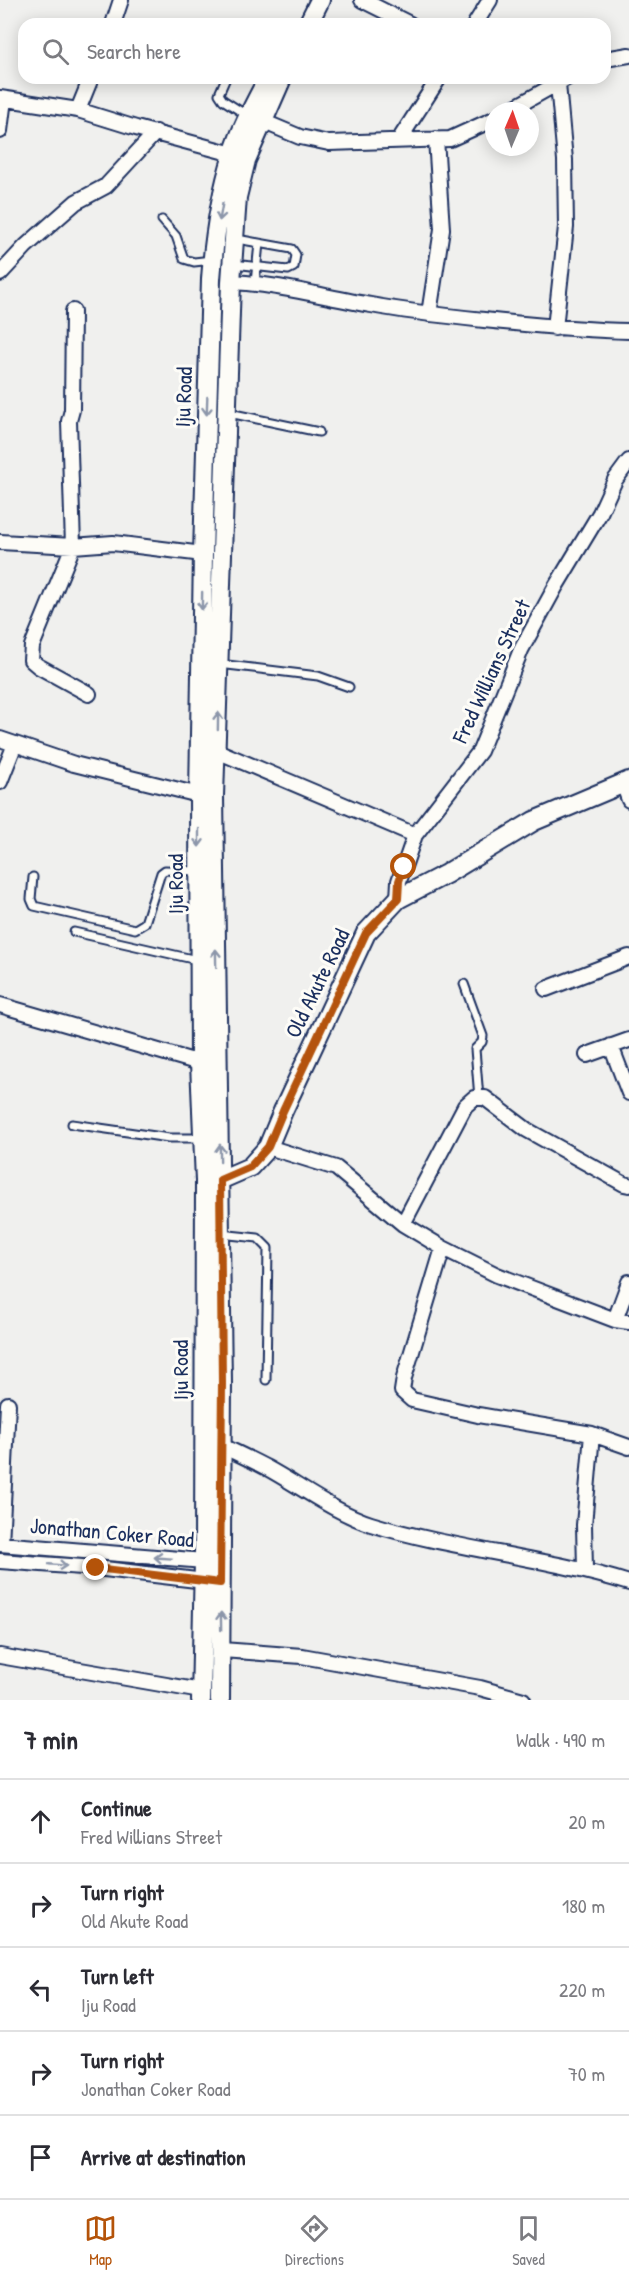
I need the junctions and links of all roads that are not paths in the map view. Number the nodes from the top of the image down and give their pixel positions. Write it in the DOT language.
graph roads {
  1 [pos="121,0"];
  2 [pos="306,0"];
  3 [pos="320,0"];
  4 [pos="362,0"];
  5 [pos="490,0"];
  6 [pos="115,18"];
  7 [pos="297,18"];
  8 [pos="311,18"];
  9 [pos="398,18"];
  10 [pos="479,18"];
  11 [pos="629,55"];
  12 [pos="611,58"];
  13 [pos="89,84"];
  14 [pos="223,84"];
  15 [pos="266,84"];
  16 [pos="278,84"];
  17 [pos="435,84"];
  18 [pos="557,84"];
  19 [pos="562,84"];
  20 [pos="2,99"];
  21 [pos="524,102"];
  22 [pos="78,110"];
  23 [pos="255,119"];
  24 [pos="485,123"];
  25 [pos="0,131"];
  26 [pos="156,132"];
  27 [pos="436,139"];
  28 [pos="399,140"];
  29 [pos="233,154"];
  30 [pos="162,220"];
  31 [pos="234,239"];
  32 [pos="259,243"];
  33 [pos="213,260"];
  34 [pos="257,268"];
  35 [pos="232,273"];
  36 [pos="0,274"];
  37 [pos="255,283"];
  38 [pos="73,311"];
  39 [pos="429,314"];
  40 [pos="555,328"];
  41 [pos="629,331"];
  42 [pos="227,412"];
  43 [pos="319,432"];
  44 [pos="629,462"];
  45 [pos="0,542"];
  46 [pos="73,546"];
  47 [pos="203,554"];
  48 [pos="219,664"];
  49 [pos="349,687"];
  50 [pos="89,694"];
  51 [pos="0,739"];
  52 [pos="15,744"];
  53 [pos="217,751"];
  54 [pos="0,782"];
  55 [pos="627,788"];
  56 [pos="199,795"];
  57 [pos="415,835"];
  58 [pos="207,871"];
  59 [pos="33,877"];
  60 [pos="398,899"];
  61 [pos="74,932"];
  62 [pos="629,957"];
  63 [pos="200,961"];
  64 [pos="464,984"];
  65 [pos="546,989"];
  66 [pos="0,1005"];
  67 [pos="629,1040"];
  68 [pos="611,1046"];
  69 [pos="587,1055"];
  70 [pos="200,1063"];
  71 [pos="629,1092"];
  72 [pos="479,1098"];
  73 [pos="72,1124"];
  74 [pos="203,1138"];
  75 [pos="268,1147"];
  76 [pos="220,1180"];
  77 [pos="629,1185"];
  78 [pos="403,1224"];
  79 [pos="220,1234"];
  80 [pos="443,1248"];
  81 [pos="629,1282"];
  82 [pos="622,1321"];
  83 [pos="267,1380"];
  84 [pos="8,1404"];
  85 [pos="591,1434"];
  86 [pos="222,1446"];
  87 [pos="629,1447"];
  88 [pos="0,1544"];
  89 [pos="0,1561"];
  90 [pos="585,1569"];
  91 [pos="212,1573"];
  92 [pos="629,1583"];
  93 [pos="222,1650"];
  94 [pos="0,1656"];
  95 [pos="480,1694"];
  96 [pos="201,1695"];
  97 [pos="220,1700"];
  98 [pos="524,1700"];
  1 -- 6 [label="street"];
  2 -- 7 [label="main road"];
  3 -- 8 [label="main road"];
  4 -- 9 [label="street"];
  5 -- 10 [label="street"];
  11 -- 12 [label="street"];
  13 -- 22 [label="street"];
  14 -- 23 [label="lane"];
  15 -- 23 [label="main road, Iju Road"];
  16 -- 23 [label="main road, Iju Road"];
  17 -- 28 [label="street"];
  18 -- 21 [label="street"];
  19 -- 40 [label="street"];
  20 -- 22 [label="street"];
  20 -- 25 [label="street"];
  22 -- 26 [label="street"];
  23 -- 28 [label="street"];
  23 -- 29 [label="main road, Iju Road"];
  23 -- 31 [label="main road, Iju Road"];
  24 -- 27 [label="street"];
  26 -- 29 [label="street"];
  26 -- 36 [label="street"];
  27 -- 28 [label="street"];
  27 -- 39 [label="street"];
  29 -- 33 [label="main road, Iju Road, one-way"];
  30 -- 33 [label="lane"];
  31 -- 32 [label="lane"];
  31 -- 35 [label="main road, Iju Road"];
  32 -- 34 [label="lane"];
  32 -- 34 [label="lane"];
  33 -- 47 [label="main road, Iju Road, one-way"];
  34 -- 35 [label="lane"];
  34 -- 37 [label="lane"];
  35 -- 37 [label="street"];
  35 -- 42 [label="main road, Iju Road"];
  37 -- 39 [label="street"];
  38 -- 46 [label="street"];
  39 -- 40 [label="street"];
  40 -- 41 [label="street"];
  42 -- 43 [label="lane"];
  42 -- 48 [label="main road, Iju Road"];
  44 -- 57 [label="street, Fred Willians Street"];
  45 -- 46 [label="street"];
  46 -- 47 [label="street"];
  46 -- 50 [label="street"];
  47 -- 56 [label="main road, Iju Road, one-way"];
  48 -- 49 [label="lane"];
  53 -- 48 [label="main road, Iju Road, one-way"];
  51 -- 52 [label="street"];
  52 -- 54 [label="street"];
  52 -- 56 [label="street"];
  53 -- 57 [label="street"];
  53 -- 58 [label="main road, Iju Road"];
  55 -- 60 [label="main road, Old Akute Road"];
  56 -- 58 [label="main road, Iju Road, one-way"];
  57 -- 60 [label="street, Fred Willians Street"];
  58 -- 59 [label="lane"];
  58 -- 63 [label="main road, Iju Road"];
  76 -- 58 [label="main road, Iju Road, one-way"];
  60 -- 75 [label="main road, Old Akute Road"];
  61 -- 63 [label="lane"];
  62 -- 65 [label="street"];
  63 -- 70 [label="main road, Iju Road"];
  64 -- 72 [label="lane"];
  66 -- 70 [label="street"];
  67 -- 68 [label="street"];
  68 -- 69 [label="street"];
  68 -- 71 [label="street"];
  70 -- 74 [label="main road, Iju Road"];
  72 -- 77 [label="street"];
  72 -- 78 [label="street"];
  73 -- 74 [label="lane"];
  74 -- 91 [label="main road, Iju Road"];
  75 -- 76 [label="main road, Old Akute Road"];
  75 -- 78 [label="street"];
  76 -- 79 [label="main road, Iju Road"];
  78 -- 80 [label="street"];
  79 -- 83 [label="lane"];
  79 -- 86 [label="main road, Iju Road"];
  80 -- 82 [label="street"];
  80 -- 85 [label="street"];
  81 -- 82 [label="street"];
  84 -- 88 [label="street"];
  85 -- 87 [label="street"];
  85 -- 90 [label="street"];
  86 -- 90 [label="street"];
  86 -- 91 [label="main road, Iju Road"];
  91 -- 88 [label="street, Jonathan Coker Road, one-way"];
  89 -- 91 [label="street, Jonathan Coker Road, one-way"];
  90 -- 92 [label="street"];
  93 -- 91 [label="main road, Iju Road, one-way"];
  91 -- 96 [label="main road, Iju Road"];
  93 -- 95 [label="street"];
  93 -- 97 [label="main road, Iju Road"];
  94 -- 96 [label="street"];
  95 -- 98 [label="street"];
}
